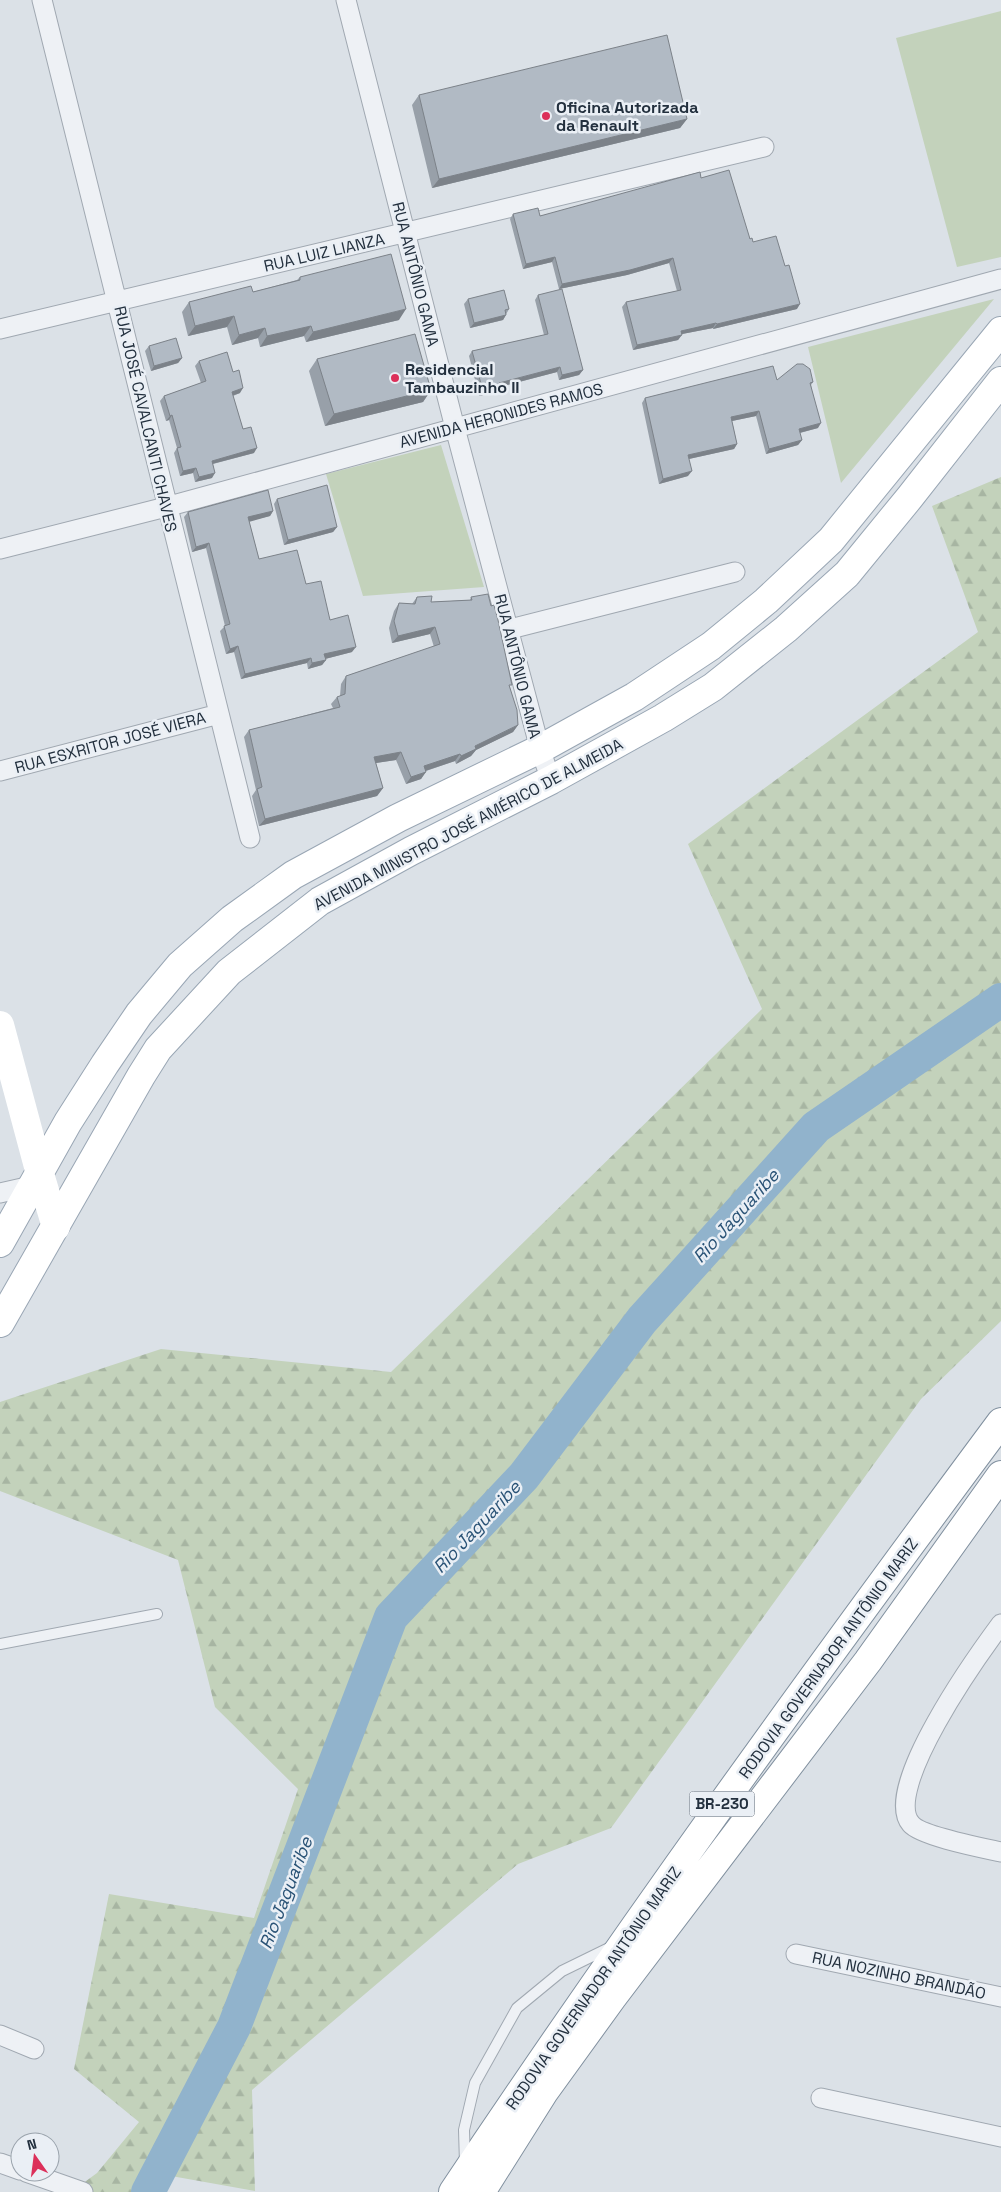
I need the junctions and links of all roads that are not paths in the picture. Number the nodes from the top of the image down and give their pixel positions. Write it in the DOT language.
graph roads {
  1 [pos="42,0"];
  2 [pos="346,0"];
  3 [pos="764,147"];
  4 [pos="406,232"];
  5 [pos="1001,280"];
  6 [pos="118,301"];
  7 [pos="0,329"];
  8 [pos="1001,331"];
  9 [pos="1001,381"];
  10 [pos="455,428"];
  11 [pos="166,507"];
  12 [pos="0,549"];
  13 [pos="735,572"];
  14 [pos="510,629"];
  15 [pos="219,714"];
  16 [pos="540,749"];
  17 [pos="0,771"];
  18 [pos="550,780"];
  19 [pos="250,838"];
  20 [pos="0,1025"];
  21 [pos="105,1064"];
  22 [pos="141,1076"];
  23 [pos="35,1180"];
  24 [pos="0,1193"];
  25 [pos="56,1227"];
  26 [pos="0,1243"];
  27 [pos="0,1323"];
  28 [pos="1001,1422"];
  29 [pos="1001,1475"];
  30 [pos="157,1614"];
  31 [pos="1001,1624"];
  32 [pos="0,1644"];
  33 [pos="1001,1852"];
  34 [pos="626,1939"];
  35 [pos="796,1954"];
  36 [pos="1001,1997"];
  37 [pos="0,2035"];
  38 [pos="34,2049"];
  39 [pos="821,2098"];
  40 [pos="1001,2137"];
  41 [pos="54,2182"];
  42 [pos="466,2186"];
  43 [pos="83,2192"];
  1 -- 6 [label="street, RUA JOSÉ CAVALCANTI CHAVES"];
  2 -- 4 [label="street, RUA ANTÔNIO GAMA"];
  3 -- 4 [label="street, RUA LUIZ LIANZA"];
  4 -- 6 [label="street, RUA LUIZ LIANZA"];
  4 -- 10 [label="street, RUA ANTÔNIO GAMA"];
  5 -- 10 [label="street, AVENIDA HERONIDES RAMOS"];
  6 -- 7 [label="street, RUA LUIZ LIANZA"];
  6 -- 11 [label="street, RUA JOSÉ CAVALCANTI CHAVES"];
  8 -- 16 [label="main road, AVENIDA MINISTRO JOSÉ AMÉRICO DE ALMEIDA"];
  9 -- 18 [label="main road, AVENIDA MINISTRO JOSÉ AMÉRICO DE ALMEIDA"];
  10 -- 11 [label="street, AVENIDA HERONIDES RAMOS"];
  10 -- 14 [label="street, RUA ANTÔNIO GAMA"];
  11 -- 12 [label="street, AVENIDA HERONIDES RAMOS"];
  11 -- 15 [label="street, RUA JOSÉ CAVALCANTI CHAVES"];
  13 -- 14 [label="street"];
  14 -- 16 [label="street, RUA ANTÔNIO GAMA"];
  15 -- 17 [label="street, RUA ESXRITOR JOSÉ VIERA"];
  15 -- 19 [label="street, RUA JOSÉ CAVALCANTI CHAVES"];
  16 -- 18 [label="street, RUA ANTÔNIO GAMA"];
  16 -- 21 [label="main road, AVENIDA MINISTRO JOSÉ AMÉRICO DE ALMEIDA"];
  18 -- 22 [label="main road, AVENIDA MINISTRO JOSÉ AMÉRICO DE ALMEIDA"];
  20 -- 23 [label="main road"];
  21 -- 22 [label="main road"];
  21 -- 23 [label="main road, AVENIDA MINISTRO JOSÉ AMÉRICO DE ALMEIDA"];
  22 -- 25 [label="main road, AVENIDA MINISTRO JOSÉ AMÉRICO DE ALMEIDA"];
  23 -- 24 [label="street"];
  23 -- 25 [label="main road"];
  23 -- 26 [label="main road, AVENIDA MINISTRO JOSÉ AMÉRICO DE ALMEIDA"];
  25 -- 27 [label="main road, AVENIDA MINISTRO JOSÉ AMÉRICO DE ALMEIDA"];
  28 -- 34 [label="main road, RODOVIA GOVERNADOR ANTÔNIO MARIZ / BR-230"];
  29 -- 42 [label="main road, RODOVIA GOVERNADOR ANTÔNIO MARIZ / BR-230"];
  30 -- 32 [label="lane"];
  31 -- 33 [label="street"];
  34 -- 42 [label="main road, RODOVIA GOVERNADOR ANTÔNIO MARIZ / BR-230"];
  34 -- 42 [label="lane"];
  35 -- 36 [label="street, RUA NOZINHO BRANDÃO"];
  37 -- 38 [label="street"];
  39 -- 40 [label="street"];
  41 -- 43 [label="street"];
}
